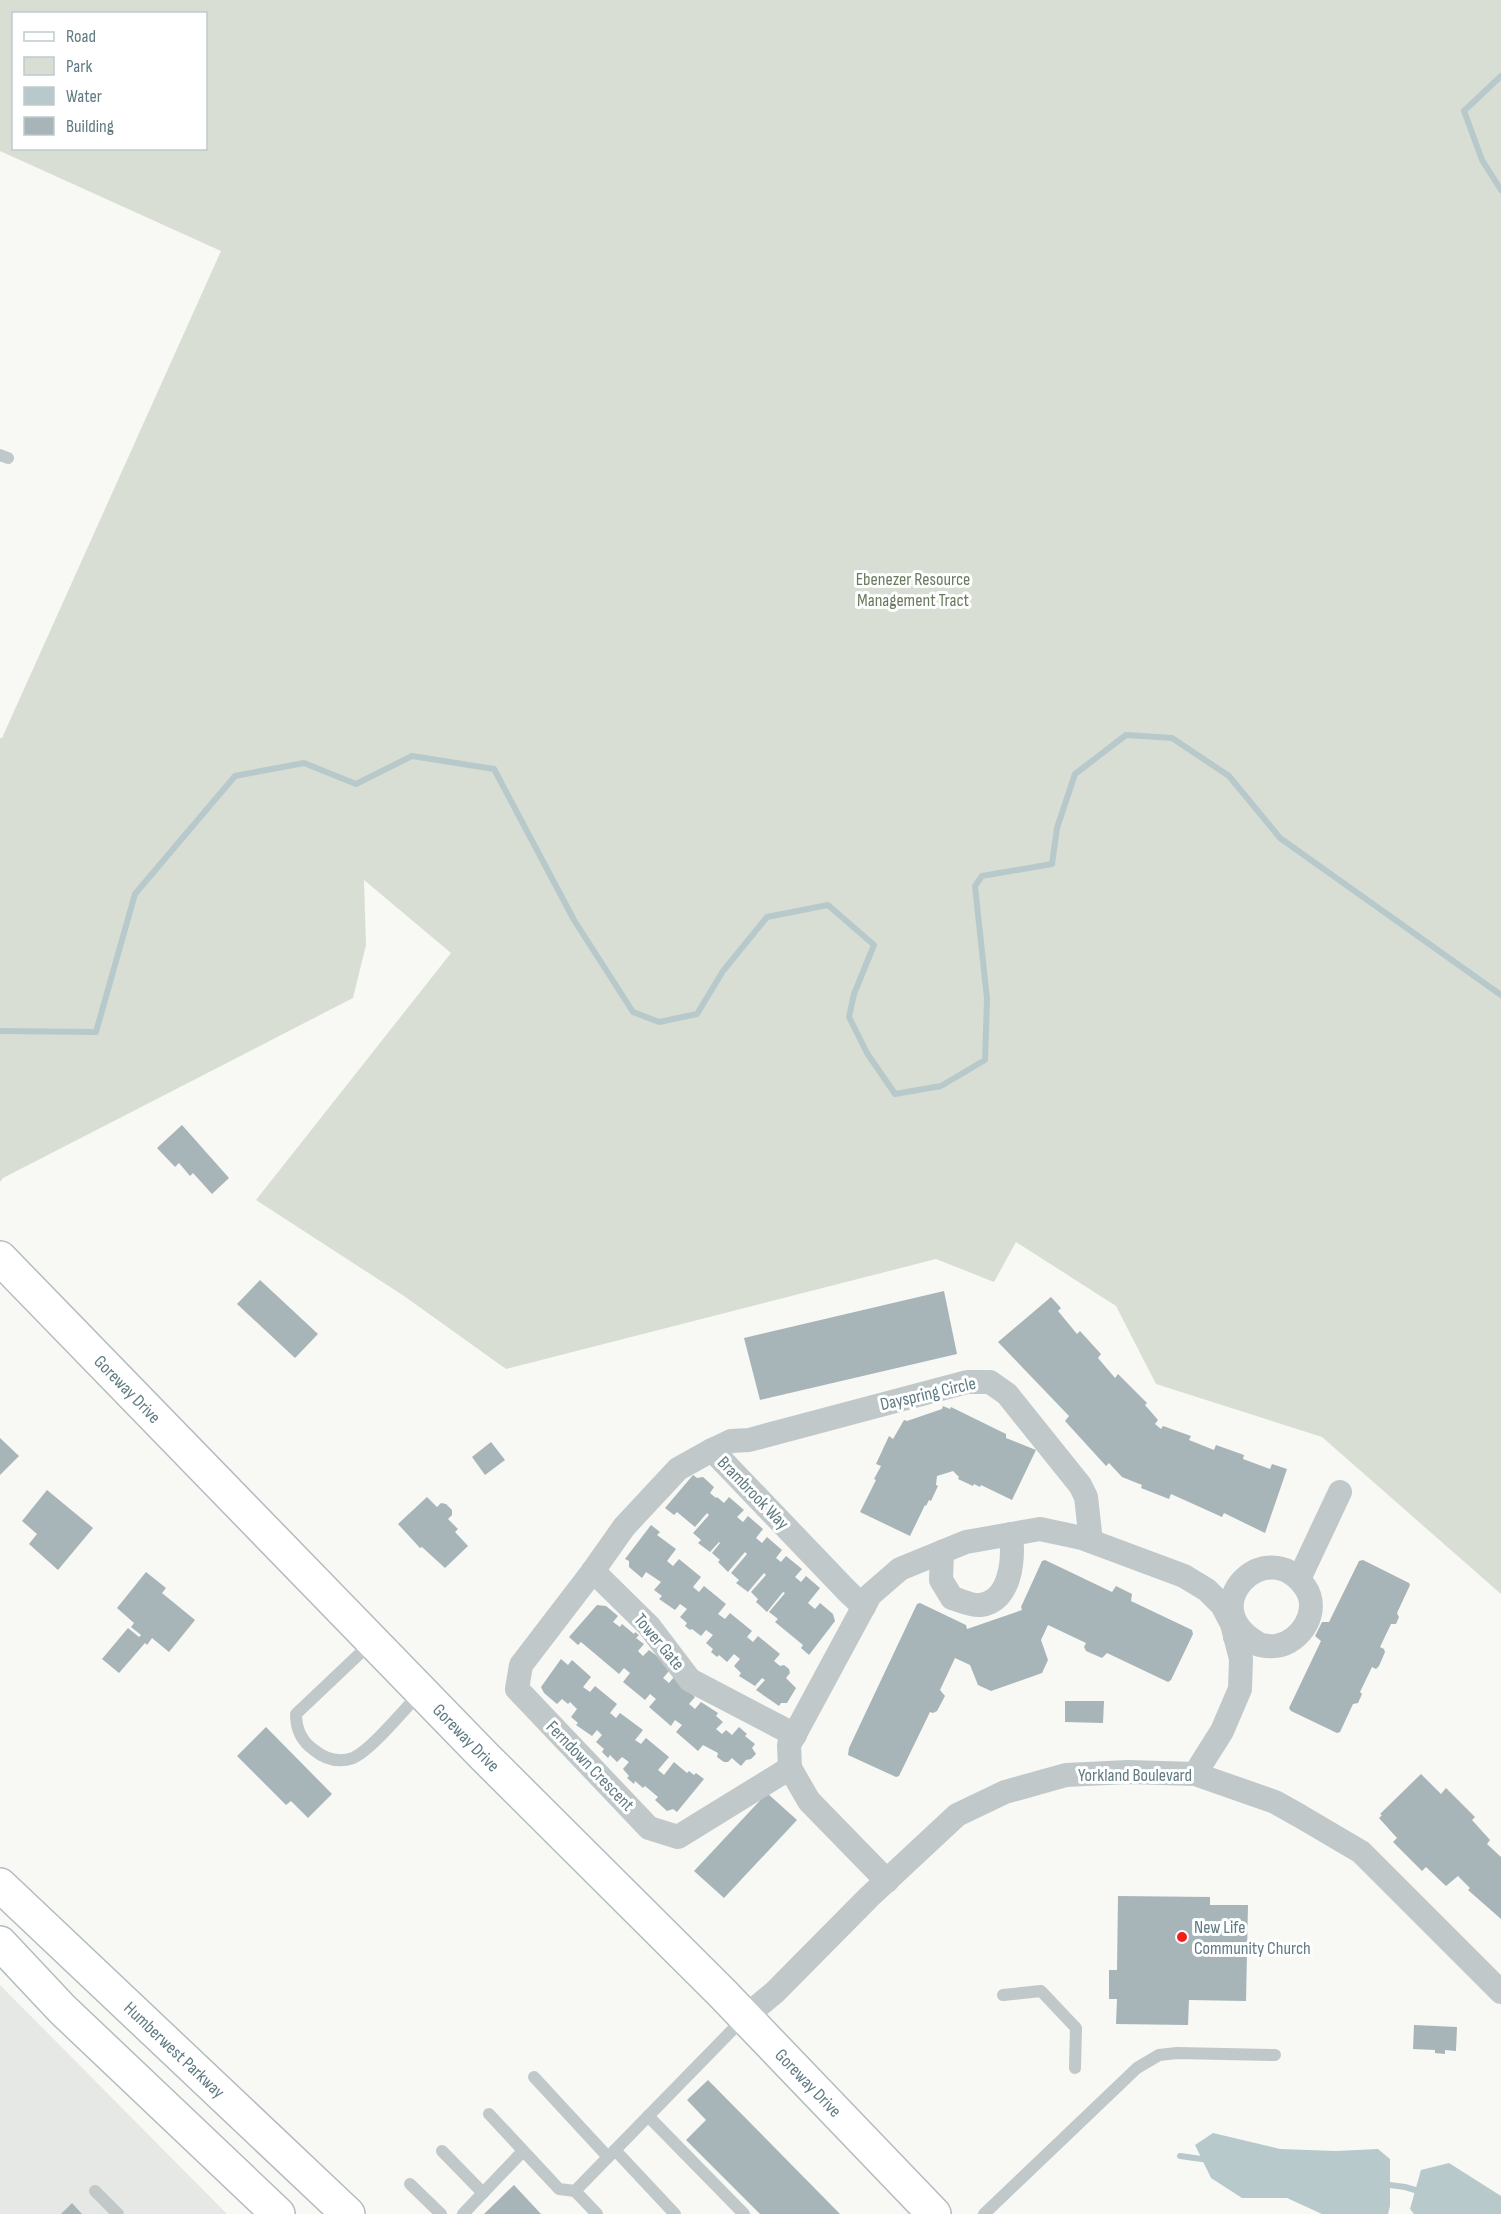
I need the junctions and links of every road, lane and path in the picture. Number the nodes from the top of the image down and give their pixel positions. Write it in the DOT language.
graph roads {
  1 [pos="0,1258"];
  2 [pos="712,1450"];
  3 [pos="1340,1492"];
  4 [pos="1011,1534"];
  5 [pos="1091,1541"];
  6 [pos="942,1552"];
  7 [pos="593,1571"];
  8 [pos="1299,1579"];
  9 [pos="1229,1605"];
  10 [pos="864,1607"];
  11 [pos="1235,1637"];
  12 [pos="372,1641"];
  13 [pos="1259,1644"];
  14 [pos="421,1692"];
  15 [pos="795,1735"];
  16 [pos="790,1768"];
  17 [pos="1195,1774"];
  18 [pos="887,1881"];
  19 [pos="0,1885"];
  20 [pos="0,1943"];
  21 [pos="1501,1992"];
  22 [pos="1003,1995"];
  23 [pos="745,2017"];
  24 [pos="1275,2055"];
  25 [pos="1075,2068"];
  26 [pos="534,2077"];
  27 [pos="489,2114"];
  28 [pos="648,2116"];
  29 [pos="442,2151"];
  30 [pos="523,2151"];
  31 [pos="612,2153"];
  32 [pos="410,2184"];
  33 [pos="575,2191"];
  34 [pos="95,2192"];
  35 [pos="483,2193"];
  36 [pos="118,2214"];
  37 [pos="279,2214"];
  38 [pos="348,2214"];
  39 [pos="441,2214"];
  40 [pos="463,2214"];
  41 [pos="597,2214"];
  42 [pos="675,2214"];
  43 [pos="744,2214"];
  44 [pos="934,2214"];
  45 [pos="984,2214"];
  1 -- 12 [label="street, Goreway Drive"];
  2 -- 5 [label="street, Dayspring Circle"];
  2 -- 7 [label="street, Brambrook Way"];
  2 -- 10 [label="street, Brambrook Way"];
  3 -- 8 [label="street"];
  4 -- 5 [label="street"];
  4 -- 6 [label="street"];
  4 -- 6 [label="street"];
  5 -- 9 [label="street"];
  6 -- 10 [label="street"];
  7 -- 15 [label="street, Tower Gate"];
  7 -- 16 [label="street, Ferndown Crescent"];
  8 -- 9 [label="street"];
  8 -- 13 [label="street"];
  9 -- 11 [label="street"];
  9 -- 13 [label="street"];
  10 -- 15 [label="street"];
  11 -- 13 [label="street"];
  11 -- 17 [label="street"];
  12 -- 14 [label="street, Goreway Drive"];
  12 -- 14 [label="lane"];
  14 -- 23 [label="street, Goreway Drive"];
  15 -- 16 [label="street"];
  16 -- 18 [label="street"];
  17 -- 18 [label="street, Yorkland Boulevard"];
  17 -- 21 [label="street, Yorkland Boulevard"];
  18 -- 23 [label="street, Yorkland Boulevard"];
  19 -- 38 [label="street, Humberwest Parkway"];
  20 -- 37 [label="street"];
  22 -- 25 [label="lane"];
  23 -- 28 [label="lane"];
  23 -- 44 [label="street, Goreway Drive"];
  24 -- 45 [label="lane"];
  26 -- 31 [label="lane"];
  27 -- 30 [label="lane"];
  28 -- 31 [label="lane"];
  28 -- 43 [label="lane"];
  29 -- 35 [label="lane"];
  30 -- 33 [label="lane"];
  30 -- 35 [label="lane"];
  31 -- 33 [label="lane"];
  31 -- 42 [label="lane"];
  32 -- 39 [label="lane"];
  33 -- 41 [label="lane"];
  34 -- 36 [label="lane"];
  35 -- 40 [label="lane"];
}
